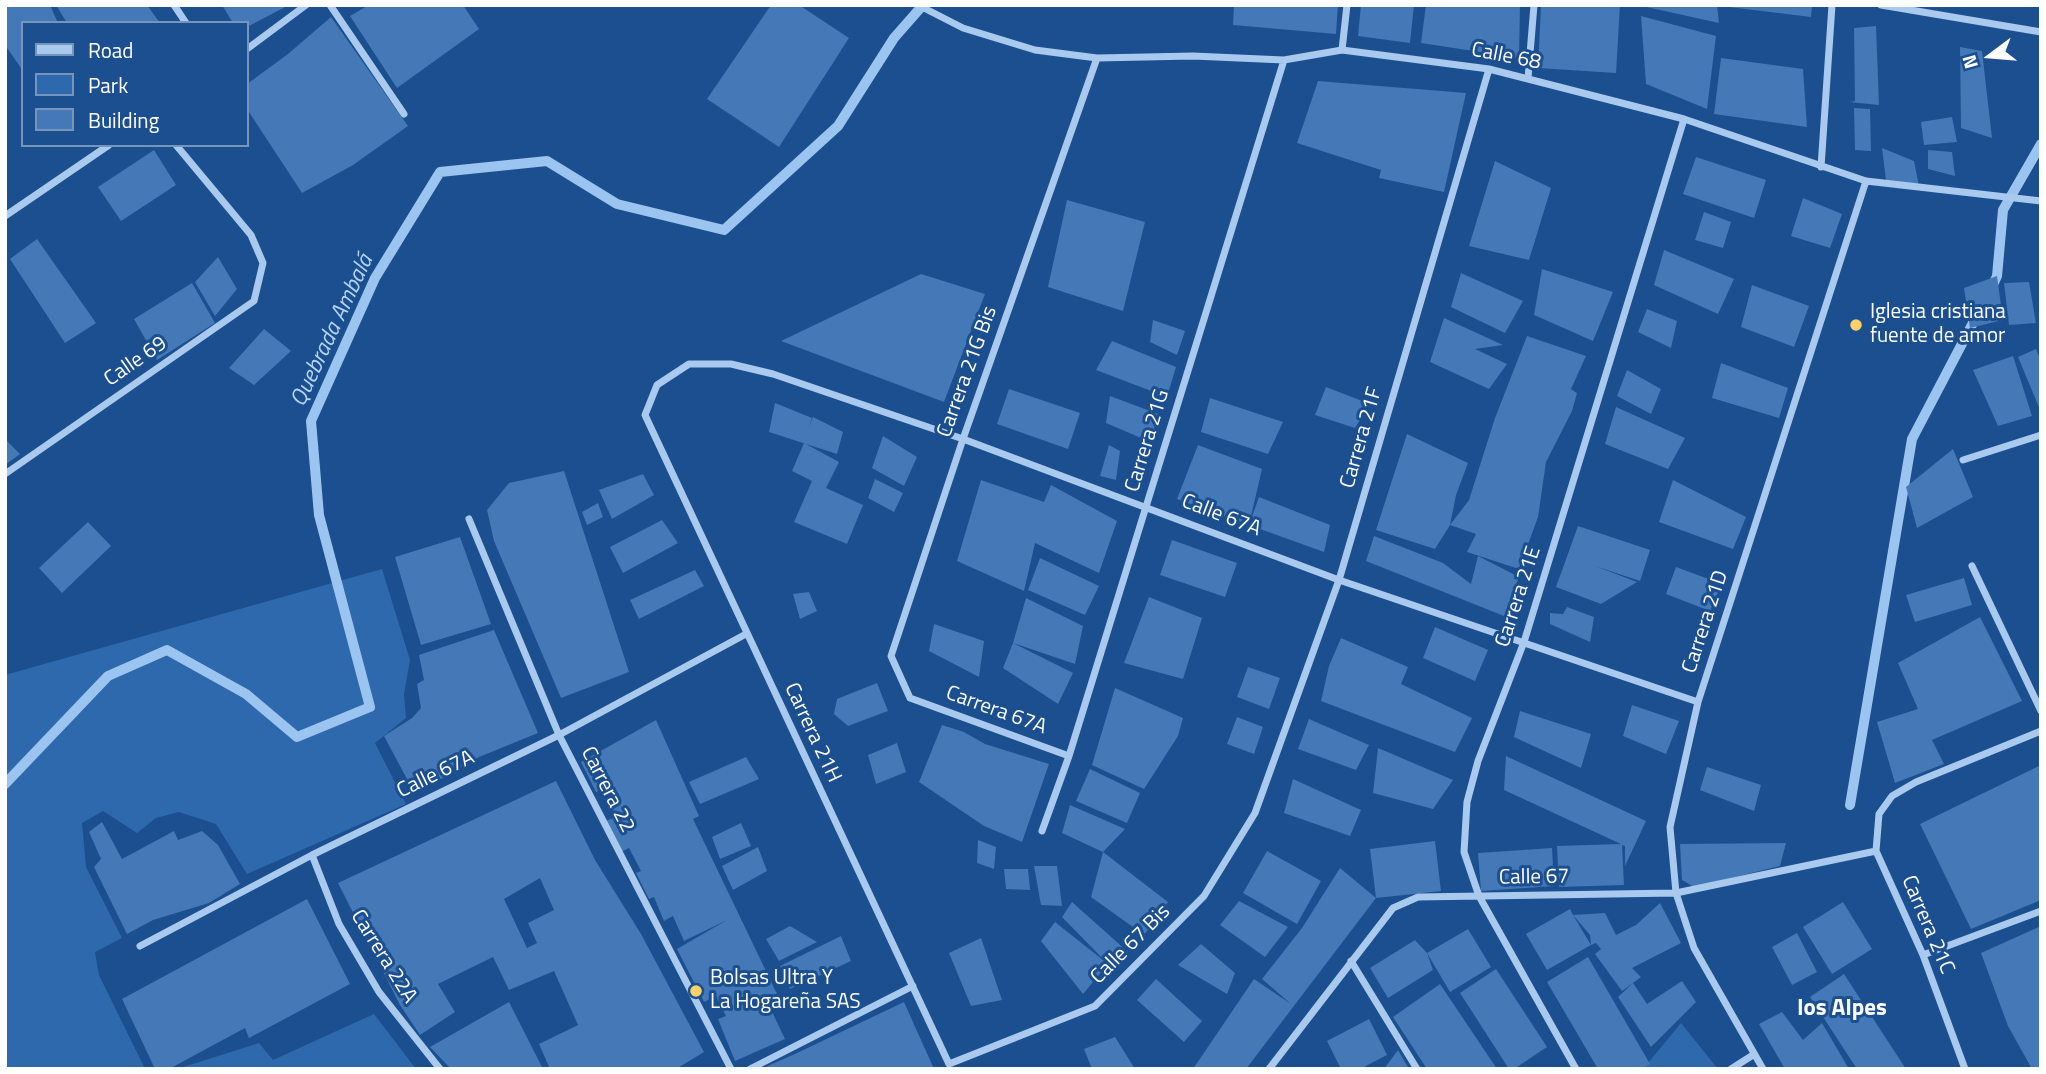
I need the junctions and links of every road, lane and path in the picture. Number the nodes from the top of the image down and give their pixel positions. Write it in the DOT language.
graph roads {
  1 [pos="174,5"];
  2 [pos="306,5"];
  3 [pos="330,5"];
  4 [pos="918,5"];
  5 [pos="1347,5"];
  6 [pos="1534,5"];
  7 [pos="1832,5"];
  8 [pos="1881,5"];
  9 [pos="185,21"];
  10 [pos="2041,32"];
  11 [pos="248,48"];
  12 [pos="1342,50"];
  13 [pos="1097,58"];
  14 [pos="1284,60"];
  15 [pos="1489,69"];
  16 [pos="1528,78"];
  17 [pos="404,114"];
  18 [pos="1684,119"];
  19 [pos="106,147"];
  20 [pos="178,147"];
  21 [pos="1821,167"];
  22 [pos="1866,181"];
  23 [pos="2041,201"];
  24 [pos="5,216"];
  25 [pos="645,415"];
  26 [pos="2041,435"];
  27 [pos="963,439"];
  28 [pos="1963,460"];
  29 [pos="5,474"];
  30 [pos="1146,506"];
  31 [pos="470,519"];
  32 [pos="1972,566"];
  33 [pos="1339,580"];
  34 [pos="746,634"];
  35 [pos="1524,642"];
  36 [pos="910,698"];
  37 [pos="1698,702"];
  38 [pos="2041,711"];
  39 [pos="2041,731"];
  40 [pos="559,735"];
  41 [pos="1069,756"];
  42 [pos="1255,813"];
  43 [pos="1042,831"];
  44 [pos="1876,851"];
  45 [pos="312,855"];
  46 [pos="1676,894"];
  47 [pos="1479,897"];
  48 [pos="2041,911"];
  49 [pos="140,946"];
  50 [pos="1923,955"];
  51 [pos="1351,961"];
  52 [pos="913,986"];
  53 [pos="1753,1055"];
  54 [pos="949,1064"];
  55 [pos="440,1069"];
  56 [pos="731,1069"];
  57 [pos="751,1069"];
  58 [pos="1269,1069"];
  59 [pos="1417,1069"];
  60 [pos="1576,1069"];
  61 [pos="1731,1069"];
  62 [pos="1763,1069"];
  63 [pos="1965,1069"];
  1 -- 9 [label="street"];
  2 -- 11 [label="street"];
  3 -- 17 [label="street"];
  4 -- 13 [label="street, Calle 68"];
  5 -- 12 [label="street"];
  6 -- 16 [label="street"];
  7 -- 21 [label="street"];
  8 -- 10 [label="street"];
  12 -- 14 [label="street, Calle 68"];
  12 -- 15 [label="street, Calle 68"];
  13 -- 14 [label="street, Calle 68"];
  13 -- 27 [label="street, Carrera 21G Bis"];
  14 -- 30 [label="street, Carrera 21G"];
  15 -- 16 [label="street, Calle 68"];
  15 -- 33 [label="street, Carrera 21F"];
  16 -- 18 [label="street, Calle 68"];
  18 -- 21 [label="street, Calle 68"];
  18 -- 35 [label="street, Carrera 21E"];
  19 -- 24 [label="street"];
  20 -- 29 [label="street, Calle 69"];
  21 -- 22 [label="street, Calle 68"];
  22 -- 23 [label="street, Calle 68"];
  22 -- 37 [label="street, Carrera 21D"];
  25 -- 27 [label="street, Calle 67A"];
  25 -- 34 [label="street, Carrera 21H"];
  26 -- 28 [label="street"];
  27 -- 30 [label="street, Calle 67A"];
  27 -- 36 [label="street, Carrera 21G Bis"];
  30 -- 33 [label="street, Calle 67A"];
  30 -- 41 [label="street, Carrera 21G"];
  31 -- 40 [label="street, Carrera 22"];
  32 -- 38 [label="street"];
  33 -- 35 [label="street, Calle 67A"];
  33 -- 42 [label="street, Carrera 21F"];
  34 -- 40 [label="street, Calle 67A"];
  34 -- 52 [label="street, Carrera 21H"];
  35 -- 37 [label="street, Calle 67A"];
  35 -- 47 [label="street, Carrera 21E"];
  36 -- 41 [label="street, Carrera 67A"];
  37 -- 46 [label="street, Carrera 21D"];
  39 -- 44 [label="street, Carrera 21C"];
  40 -- 45 [label="street, Calle 67A"];
  40 -- 56 [label="street, Carrera 22"];
  41 -- 43 [label="street, Carrera 21G"];
  42 -- 54 [label="street, Calle 67 Bis"];
  44 -- 46 [label="street, Calle 67"];
  44 -- 50 [label="street, Carrera 21C"];
  45 -- 49 [label="street, Calle 67A"];
  45 -- 55 [label="street, Carrera 22A"];
  46 -- 47 [label="street, Calle 67"];
  46 -- 53 [label="street, Carrera 21D"];
  47 -- 51 [label="street, Calle 67"];
  47 -- 60 [label="street, Carrera 21E"];
  48 -- 50 [label="street"];
  50 -- 63 [label="street, Carrera 21C"];
  51 -- 58 [label="street, Calle 67"];
  51 -- 59 [label="street"];
  52 -- 54 [label="street, Carrera 21H"];
  52 -- 57 [label="street"];
  53 -- 61 [label="street"];
  53 -- 62 [label="street, Carrera 21D"];
}
